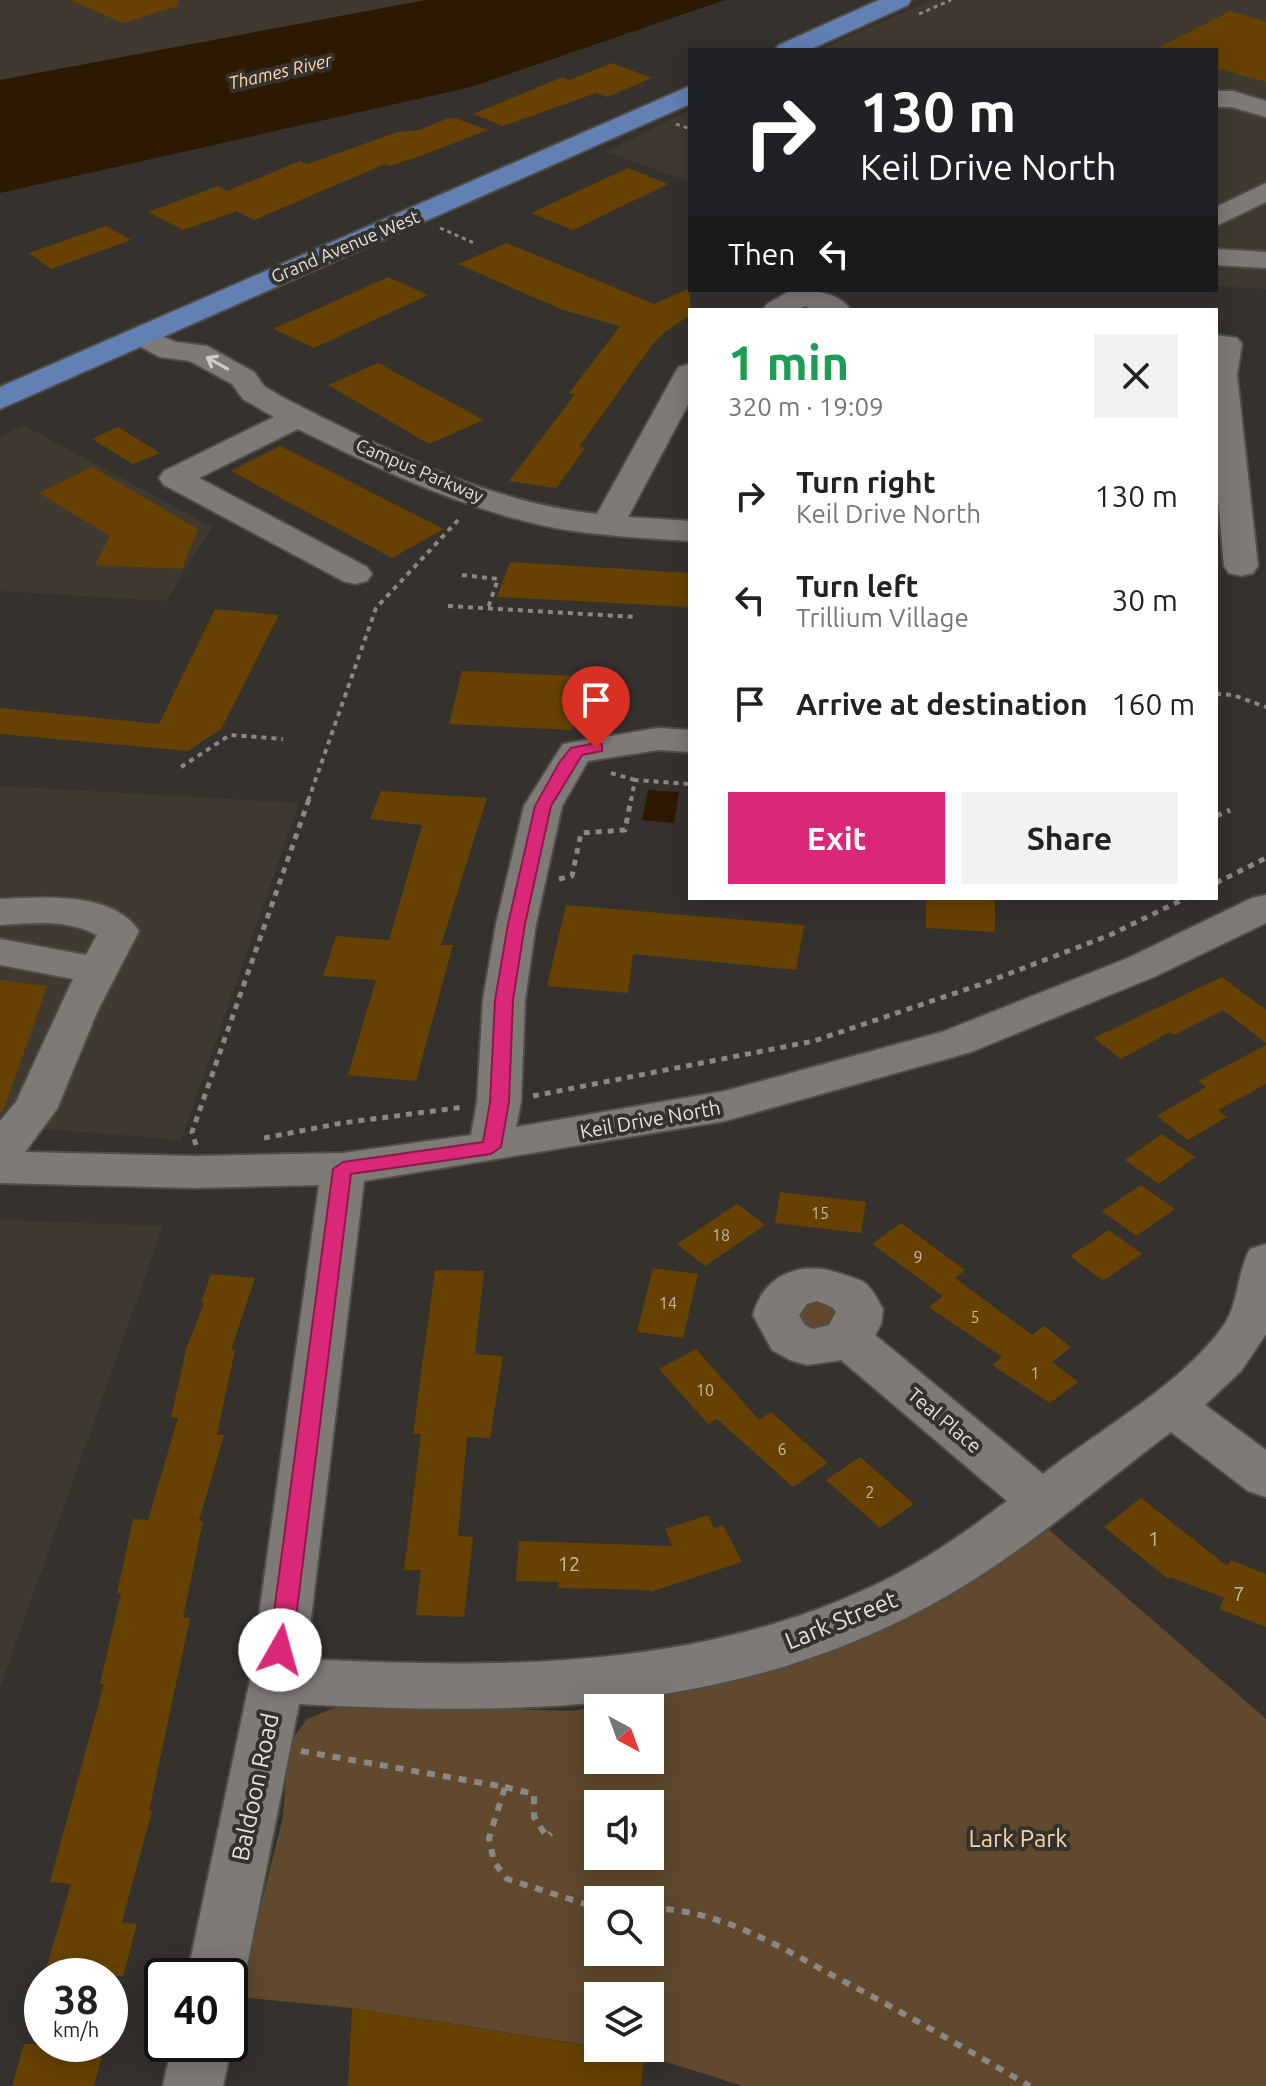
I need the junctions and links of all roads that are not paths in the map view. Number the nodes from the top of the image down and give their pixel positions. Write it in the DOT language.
graph roads {
  1 [pos="899,0"];
  2 [pos="792,48"];
  3 [pos="1219,92"];
  4 [pos="688,95"];
  5 [pos="1266,109"];
  6 [pos="1266,191"];
  7 [pos="1218,217"];
  8 [pos="1218,257"];
  9 [pos="1266,260"];
  10 [pos="781,308"];
  11 [pos="833,308"];
  12 [pos="141,336"];
  13 [pos="1218,344"];
  14 [pos="688,377"];
  15 [pos="0,399"];
  16 [pos="298,417"];
  17 [pos="607,525"];
  18 [pos="688,531"];
  19 [pos="1241,565"];
  20 [pos="355,574"];
  21 [pos="688,741"];
  22 [pos="1266,907"];
  23 [pos="0,912"];
  24 [pos="0,952"];
  25 [pos="97,970"];
  26 [pos="491,1147"];
  27 [pos="0,1160"];
  28 [pos="0,1167"];
  29 [pos="343,1169"];
  30 [pos="1266,1261"];
  31 [pos="848,1339"];
  32 [pos="1170,1405"];
  33 [pos="1266,1477"];
  34 [pos="1042,1502"];
  35 [pos="277,1680"];
  36 [pos="220,1958"];
  37 [pos="198,2062"];
  38 [pos="193,2086"];
  1 -- 2 [label="main road"];
  3 -- 5 [label="street"];
  4 -- 12 [label="main road, Grand Avenue West"];
  6 -- 7 [label="street"];
  8 -- 9 [label="street"];
  10 -- 11 [label="street"];
  12 -- 15 [label="main road, Grand Avenue West"];
  12 -- 16 [label="street, Campus Parkway"];
  13 -- 19 [label="street"];
  14 -- 17 [label="street"];
  16 -- 17 [label="street, Campus Parkway"];
  16 -- 20 [label="street"];
  17 -- 18 [label="street, Campus Parkway"];
  21 -- 26 [label="street"];
  22 -- 26 [label="street, Keil Drive North"];
  23 -- 25 [label="street"];
  24 -- 25 [label="street"];
  25 -- 27 [label="street"];
  26 -- 29 [label="street, Keil Drive North"];
  28 -- 29 [label="street, Keil Drive North"];
  29 -- 35 [label="street, Baldoon Road"];
  30 -- 32 [label="street, Lark Street"];
  31 -- 34 [label="street, Teal Place"];
  32 -- 33 [label="street"];
  32 -- 34 [label="street, Lark Street"];
  34 -- 35 [label="street, Lark Street"];
  35 -- 36 [label="street, Baldoon Road"];
  37 -- 38 [label="street"];
}
